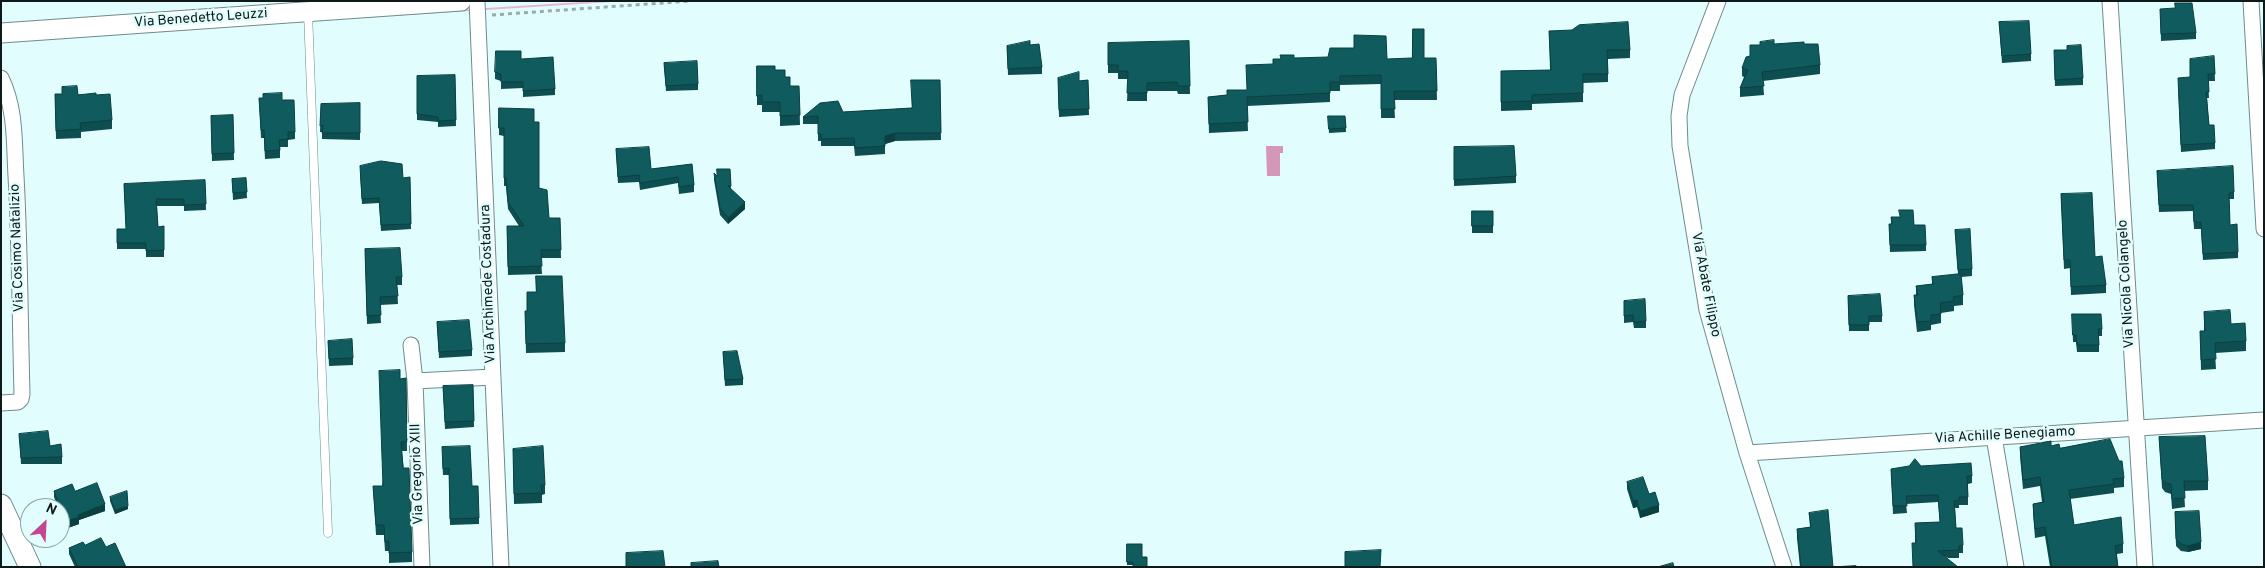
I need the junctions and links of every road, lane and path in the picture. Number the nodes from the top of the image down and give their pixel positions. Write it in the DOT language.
graph roads {
  1 [pos="461,1"];
  2 [pos="477,1"];
  3 [pos="1718,1"];
  4 [pos="2110,1"];
  5 [pos="2251,1"];
  6 [pos="308,12"];
  7 [pos="1,33"];
  8 [pos="1,78"];
  9 [pos="2264,229"];
  10 [pos="411,346"];
  11 [pos="493,377"];
  12 [pos="415,382"];
  13 [pos="1,403"];
  14 [pos="2264,420"];
  15 [pos="2136,428"];
  16 [pos="1994,437"];
  17 [pos="1747,453"];
  18 [pos="1,504"];
  19 [pos="7,530"];
  20 [pos="328,533"];
  21 [pos="30,567"];
  22 [pos="422,567"];
  23 [pos="501,567"];
  24 [pos="1784,567"];
  25 [pos="2016,567"];
  26 [pos="2145,567"];
  1 -- 6 [label="street, Via Benedetto Leuzzi"];
  2 -- 11 [label="street, Via Archimede Costadura"];
  3 -- 17 [label="street, Via Abate Filippo"];
  4 -- 15 [label="street, Via Nicola Colangelo"];
  5 -- 9 [label="street"];
  6 -- 7 [label="street, Via Benedetto Leuzzi"];
  6 -- 20 [label="lane"];
  8 -- 13 [label="street, Via Cosimo Natalizio"];
  10 -- 12 [label="street, Via Gregorio XIII"];
  11 -- 12 [label="street"];
  11 -- 23 [label="street, Via Archimede Costadura"];
  12 -- 22 [label="street, Via Gregorio XIII"];
  14 -- 15 [label="street, Via Achille Benegiamo"];
  15 -- 16 [label="street, Via Achille Benegiamo"];
  15 -- 26 [label="street, Via Nicola Colangelo"];
  16 -- 17 [label="street, Via Achille Benegiamo"];
  16 -- 25 [label="street"];
  17 -- 24 [label="street, Via Abate Filippo"];
  18 -- 19 [label="main road"];
  19 -- 21 [label="main road"];
}
